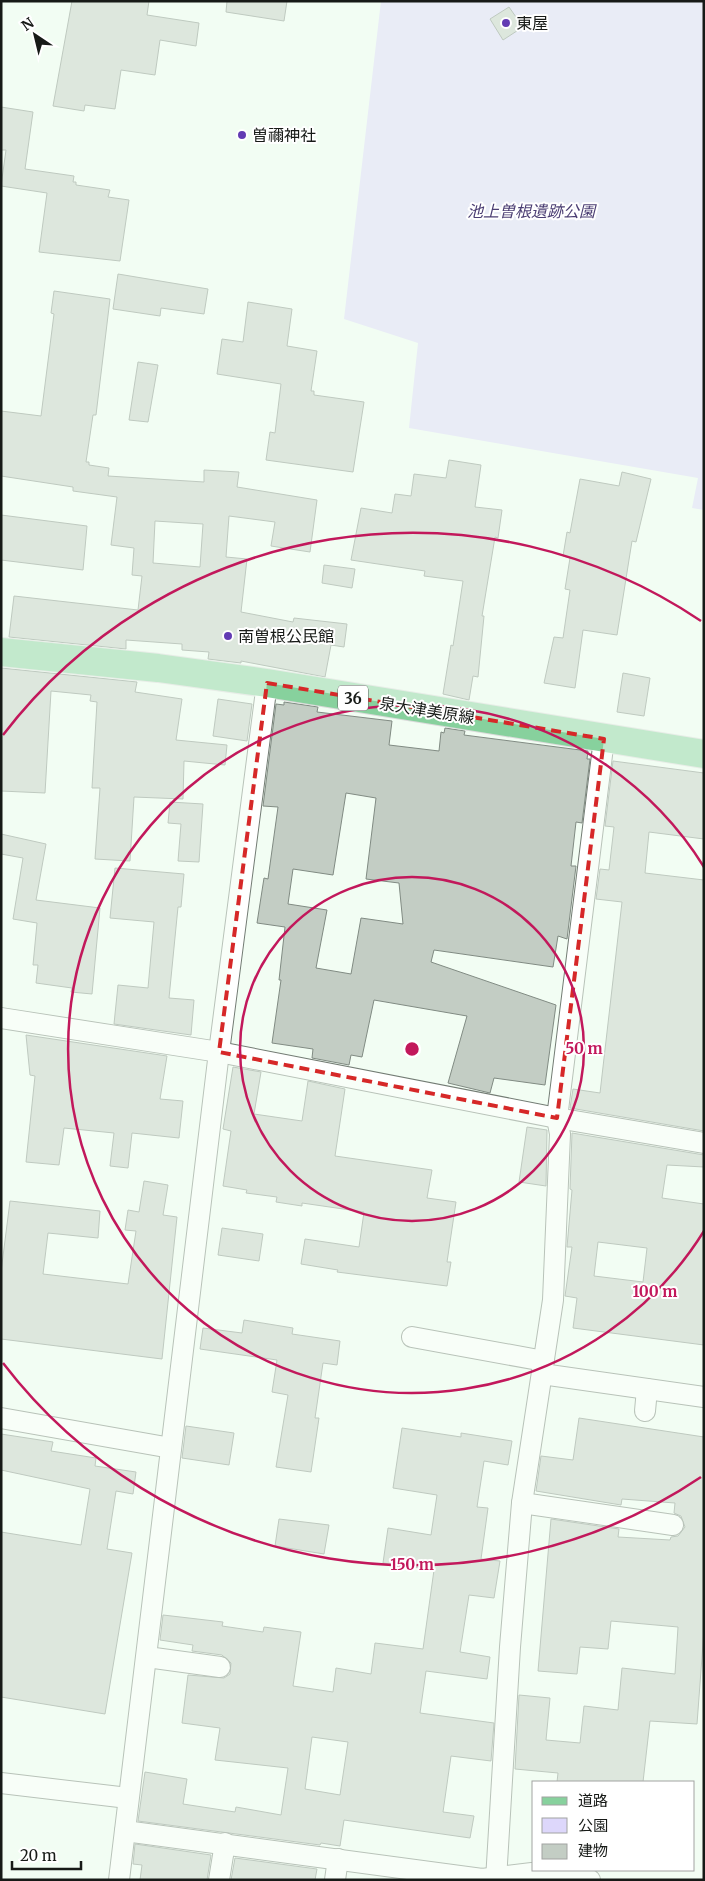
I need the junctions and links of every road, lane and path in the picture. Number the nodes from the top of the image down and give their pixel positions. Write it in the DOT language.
graph roads {
  1 [pos="1,652"];
  2 [pos="267,683"];
  3 [pos="604,739"];
  4 [pos="704,754"];
  5 [pos="1,1018"];
  6 [pos="219,1052"];
  7 [pos="557,1118"];
  8 [pos="704,1143"];
  9 [pos="412,1337"];
  10 [pos="543,1367"];
  11 [pos="647,1389"];
  12 [pos="704,1397"];
  13 [pos="645,1411"];
  14 [pos="1,1418"];
  15 [pos="172,1448"];
  16 [pos="522,1503"];
  17 [pos="673,1525"];
  18 [pos="147,1657"];
  19 [pos="220,1668"];
  20 [pos="1,1783"];
  21 [pos="128,1798"];
  22 [pos="125,1831"];
  23 [pos="225,1843"];
  24 [pos="338,1859"];
  25 [pos="496,1879"];
  26 [pos="120,1880"];
  27 [pos="220,1880"];
  28 [pos="335,1880"];
  29 [pos="590,1880"];
  1 -- 2 [label="main road, 泉大津美原線 / 36"];
  2 -- 3 [label="main road, 泉大津美原線 / 36"];
  2 -- 6 [label="street"];
  3 -- 4 [label="main road, 泉大津美原線 / 36"];
  3 -- 7 [label="street"];
  5 -- 6 [label="street"];
  6 -- 7 [label="street"];
  6 -- 15 [label="street"];
  7 -- 8 [label="street"];
  7 -- 10 [label="street"];
  9 -- 10 [label="street"];
  10 -- 11 [label="street"];
  10 -- 16 [label="street"];
  11 -- 12 [label="street"];
  11 -- 13 [label="street"];
  14 -- 15 [label="street"];
  15 -- 18 [label="street"];
  16 -- 17 [label="street"];
  16 -- 25 [label="street"];
  18 -- 19 [label="street"];
  18 -- 21 [label="street"];
  20 -- 21 [label="street"];
  21 -- 22 [label="street"];
  22 -- 23 [label="street"];
  22 -- 26 [label="street"];
  23 -- 24 [label="street"];
  23 -- 27 [label="street"];
  24 -- 25 [label="street"];
  24 -- 28 [label="street"];
  25 -- 29 [label="street"];
}
